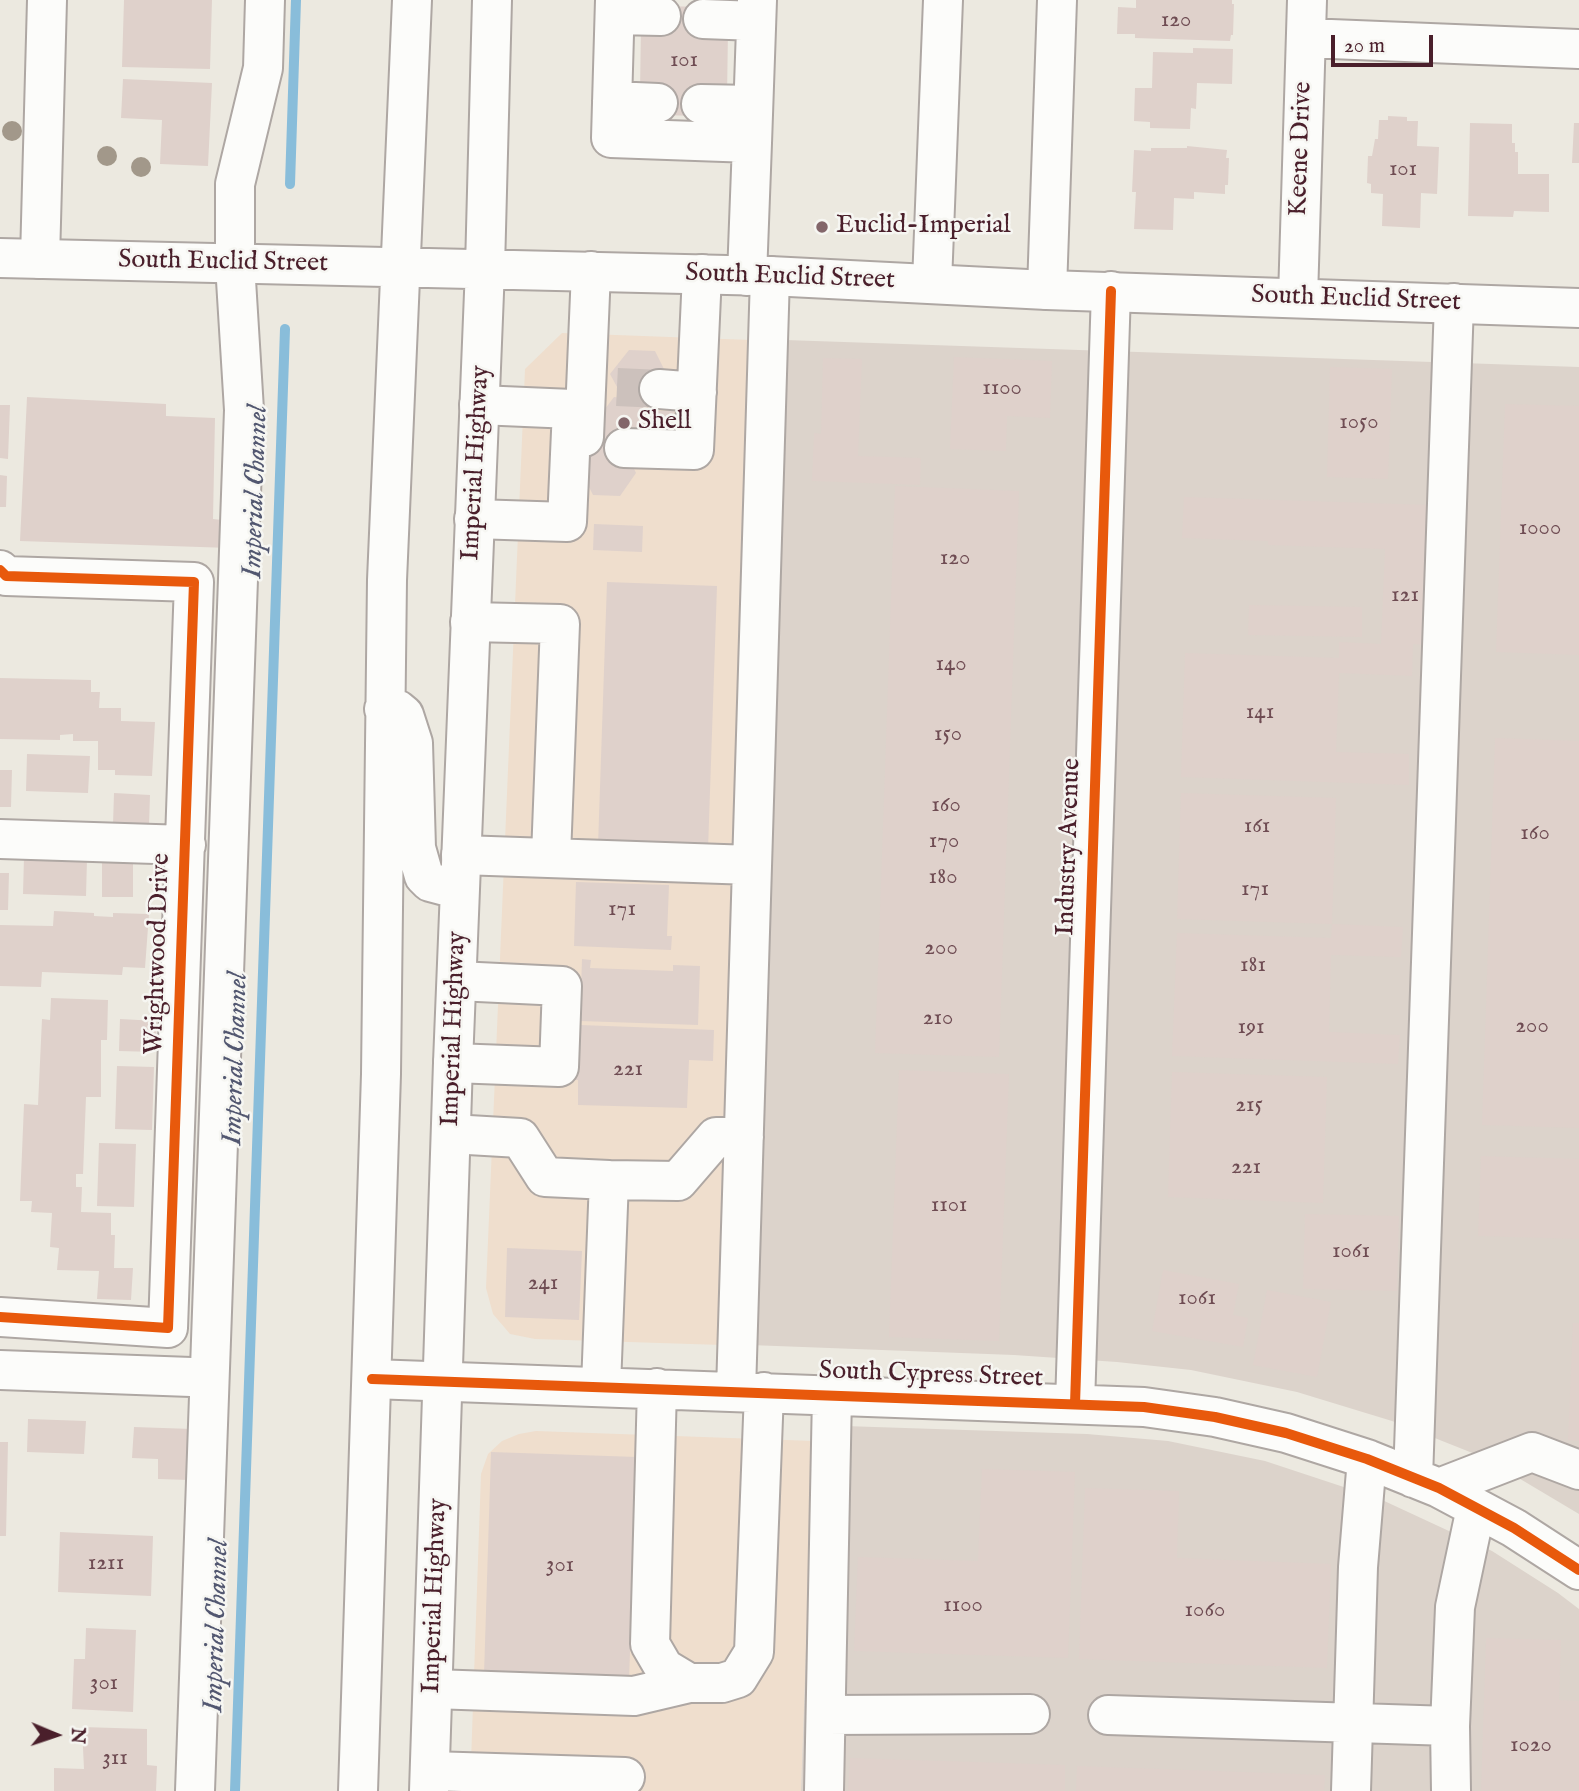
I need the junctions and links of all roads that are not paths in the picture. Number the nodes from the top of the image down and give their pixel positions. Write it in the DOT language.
graph roads {
  1 [pos="47,0"];
  2 [pos="265,0"];
  3 [pos="412,0"];
  4 [pos="492,0"];
  5 [pos="943,0"];
  6 [pos="1057,0"];
  7 [pos="1307,0"];
  8 [pos="615,7"];
  9 [pos="756,10"];
  10 [pos="661,16"];
  11 [pos="703,19"];
  12 [pos="1306,38"];
  13 [pos="1579,49"];
  14 [pos="612,101"];
  15 [pos="658,103"];
  16 [pos="701,104"];
  17 [pos="753,105"];
  18 [pos="751,143"];
  19 [pos="0,257"];
  20 [pos="40,259"];
  21 [pos="235,264"];
  22 [pos="402,268"];
  23 [pos="485,268"];
  24 [pos="591,271"];
  25 [pos="702,274"];
  26 [pos="759,276"];
  27 [pos="932,283"];
  28 [pos="1047,290"];
  29 [pos="1111,291"];
  30 [pos="1298,298"];
  31 [pos="1454,303"];
  32 [pos="1579,308"];
  33 [pos="659,389"];
  34 [pos="697,392"];
  35 [pos="479,405"];
  36 [pos="592,422"];
  37 [pos="474,519"];
  38 [pos="0,570"];
  39 [pos="470,622"];
  40 [pos="384,709"];
  41 [pos="0,839"];
  42 [pos="186,845"];
  43 [pos="551,856"];
  44 [pos="752,865"];
  45 [pos="461,873"];
  46 [pos="457,981"];
  47 [pos="453,1063"];
  48 [pos="451,1134"];
  49 [pos="744,1137"];
  50 [pos="609,1180"];
  51 [pos="0,1317"];
  52 [pos="0,1370"];
  53 [pos="191,1377"];
  54 [pos="372,1379"];
  55 [pos="442,1381"];
  56 [pos="601,1386"];
  57 [pos="657,1388"];
  58 [pos="750,1392"];
  59 [pos="832,1395"];
  60 [pos="1075,1404"];
  61 [pos="1367,1459"];
  62 [pos="1579,1470"];
  63 [pos="1426,1483"];
  64 [pos="1476,1507"];
  65 [pos="1579,1570"];
  66 [pos="689,1683"];
  67 [pos="433,1689"];
  68 [pos="1031,1714"];
  69 [pos="826,1715"];
  70 [pos="1108,1715"];
  71 [pos="1353,1724"];
  72 [pos="1450,1727"];
  73 [pos="625,1777"];
  74 [pos="430,1781"];
  75 [pos="195,1791"];
  76 [pos="358,1791"];
  77 [pos="824,1791"];
  78 [pos="1351,1791"];
  79 [pos="1451,1791"];
  1 -- 20 [label="main road"];
  2 -- 21 [label="main road"];
  3 -- 22 [label="main road"];
  4 -- 23 [label="main road, Imperial Highway"];
  5 -- 27 [label="main road"];
  6 -- 28 [label="main road"];
  7 -- 12 [label="main road, Keene Drive"];
  8 -- 10 [label="main road"];
  8 -- 14 [label="main road"];
  9 -- 11 [label="main road"];
  9 -- 17 [label="main road"];
  12 -- 13 [label="main road"];
  12 -- 30 [label="main road, Keene Drive"];
  14 -- 15 [label="main road"];
  14 -- 18 [label="main road"];
  16 -- 17 [label="main road"];
  17 -- 18 [label="main road"];
  18 -- 26 [label="main road"];
  19 -- 20 [label="main road, South Euclid Street"];
  20 -- 21 [label="main road, South Euclid Street"];
  21 -- 22 [label="main road, South Euclid Street"];
  21 -- 75 [label="main road"];
  22 -- 23 [label="main road, South Euclid Street"];
  22 -- 40 [label="main road"];
  23 -- 24 [label="main road, South Euclid Street"];
  23 -- 35 [label="main road, Imperial Highway"];
  24 -- 25 [label="main road, South Euclid Street"];
  24 -- 36 [label="main road"];
  25 -- 26 [label="main road, South Euclid Street"];
  25 -- 34 [label="main road"];
  26 -- 27 [label="main road, South Euclid Street"];
  26 -- 44 [label="main road"];
  27 -- 28 [label="main road, South Euclid Street"];
  28 -- 29 [label="main road, South Euclid Street"];
  29 -- 30 [label="main road, South Euclid Street"];
  29 -- 60 [label="main road, Industry Avenue"];
  30 -- 31 [label="main road, South Euclid Street"];
  31 -- 32 [label="main road, South Euclid Street"];
  31 -- 63 [label="main road"];
  33 -- 34 [label="main road"];
  34 -- 36 [label="main road"];
  35 -- 36 [label="main road"];
  35 -- 37 [label="main road, Imperial Highway"];
  36 -- 37 [label="main road"];
  37 -- 39 [label="main road, Imperial Highway"];
  38 -- 42 [label="main road, Wrightwood Drive"];
  39 -- 43 [label="main road"];
  39 -- 45 [label="main road, Imperial Highway"];
  40 -- 45 [label="main road"];
  40 -- 54 [label="main road"];
  41 -- 42 [label="main road"];
  42 -- 51 [label="main road, Wrightwood Drive"];
  43 -- 44 [label="main road"];
  43 -- 45 [label="main road"];
  44 -- 49 [label="main road"];
  45 -- 46 [label="main road, Imperial Highway"];
  46 -- 47 [label="main road, Imperial Highway"];
  46 -- 47 [label="main road"];
  47 -- 48 [label="main road, Imperial Highway"];
  48 -- 50 [label="main road"];
  48 -- 55 [label="main road, Imperial Highway"];
  49 -- 50 [label="main road"];
  49 -- 58 [label="main road"];
  50 -- 56 [label="main road"];
  52 -- 53 [label="main road"];
  54 -- 55 [label="main road, South Cypress Street"];
  54 -- 76 [label="main road"];
  55 -- 56 [label="main road, South Cypress Street"];
  55 -- 67 [label="main road, Imperial Highway"];
  56 -- 57 [label="main road, South Cypress Street"];
  57 -- 58 [label="main road, South Cypress Street"];
  57 -- 66 [label="main road"];
  58 -- 59 [label="main road, South Cypress Street"];
  58 -- 66 [label="main road"];
  59 -- 60 [label="main road, South Cypress Street"];
  59 -- 69 [label="main road"];
  60 -- 61 [label="main road, South Cypress Street"];
  61 -- 63 [label="main road, South Cypress Street"];
  61 -- 71 [label="main road"];
  62 -- 63 [label="main road"];
  63 -- 64 [label="main road, South Cypress Street"];
  64 -- 65 [label="main road, South Cypress Street"];
  64 -- 72 [label="main road"];
  66 -- 67 [label="main road"];
  67 -- 74 [label="main road, Imperial Highway"];
  68 -- 69 [label="main road"];
  69 -- 77 [label="main road"];
  70 -- 71 [label="main road"];
  71 -- 72 [label="main road"];
  71 -- 78 [label="main road"];
  72 -- 79 [label="main road"];
  73 -- 74 [label="main road"];
}
